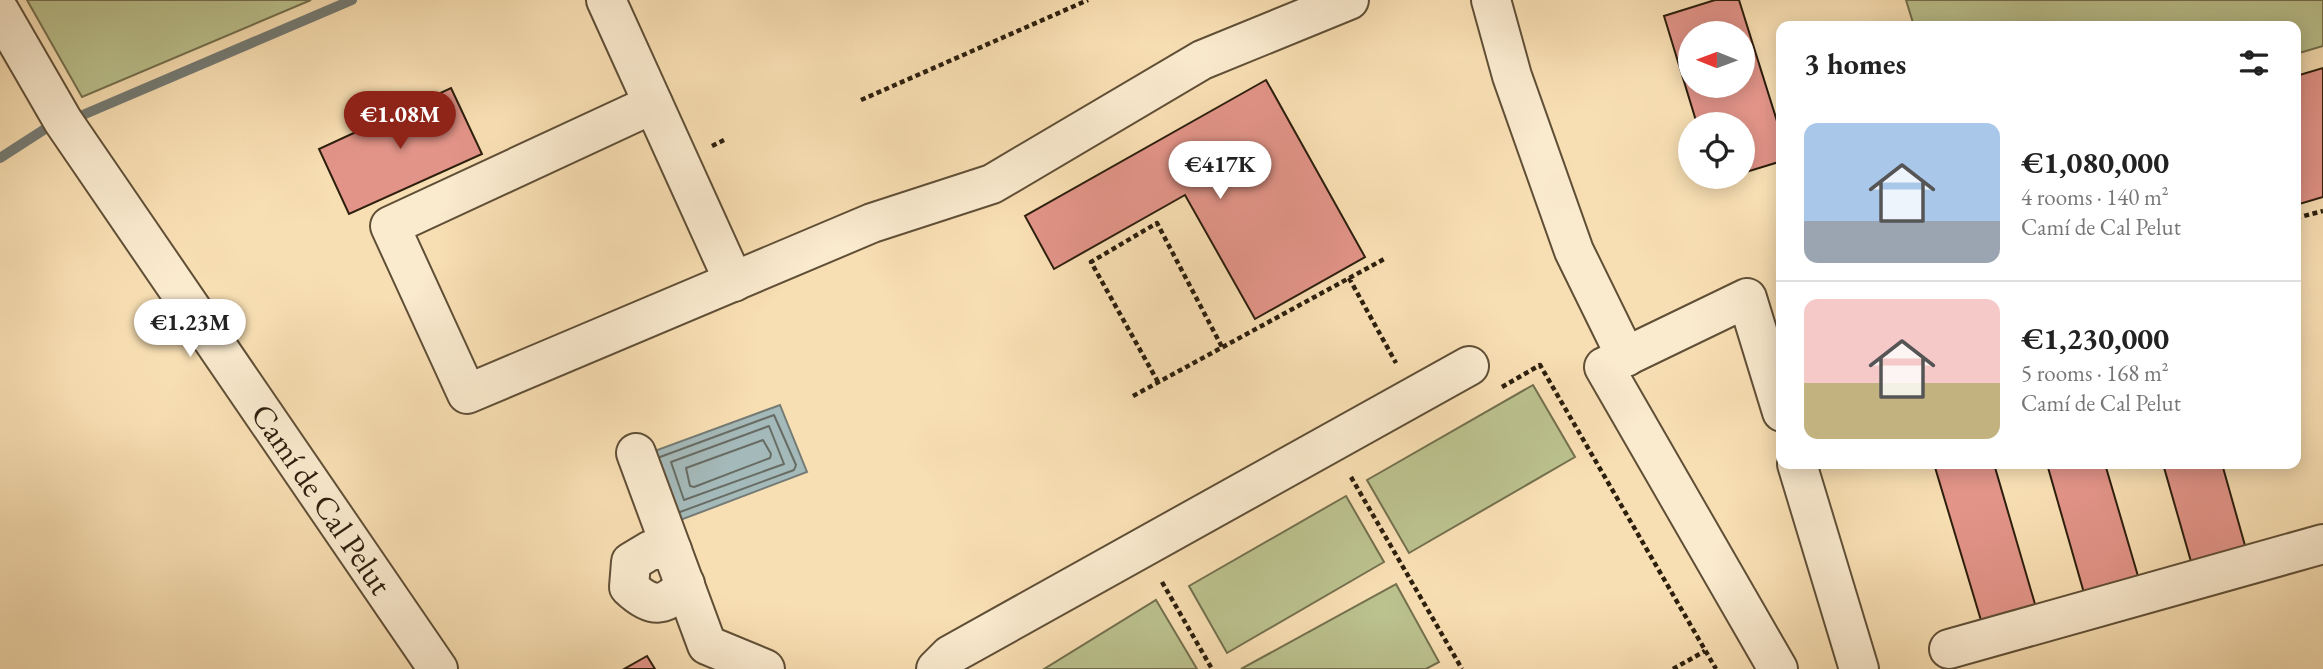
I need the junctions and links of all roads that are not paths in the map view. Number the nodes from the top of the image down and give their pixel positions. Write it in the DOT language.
graph roads {
  1 [pos="606,0"];
  2 [pos="1349,0"];
  3 [pos="1491,0"];
  4 [pos="0,12"];
  5 [pos="653,104"];
  6 [pos="734,282"];
  7 [pos="1626,357"];
  8 [pos="1481,379"];
  9 [pos="1776,392"];
  10 [pos="636,453"];
  11 [pos="1799,469"];
  12 [pos="2323,544"];
  13 [pos="1949,649"];
  14 [pos="438,669"];
  15 [pos="765,669"];
  16 [pos="936,669"];
  17 [pos="1778,669"];
  18 [pos="1859,669"];
  1 -- 5 [label="street"];
  2 -- 6 [label="street"];
  3 -- 7 [label="street"];
  4 -- 14 [label="street, Camí de Cal Pelut"];
  5 -- 6 [label="street"];
  5 -- 6 [label="street"];
  7 -- 9 [label="street"];
  7 -- 17 [label="street"];
  8 -- 16 [label="street"];
  10 -- 15 [label="street"];
  11 -- 18 [label="street"];
  12 -- 13 [label="street"];
}
